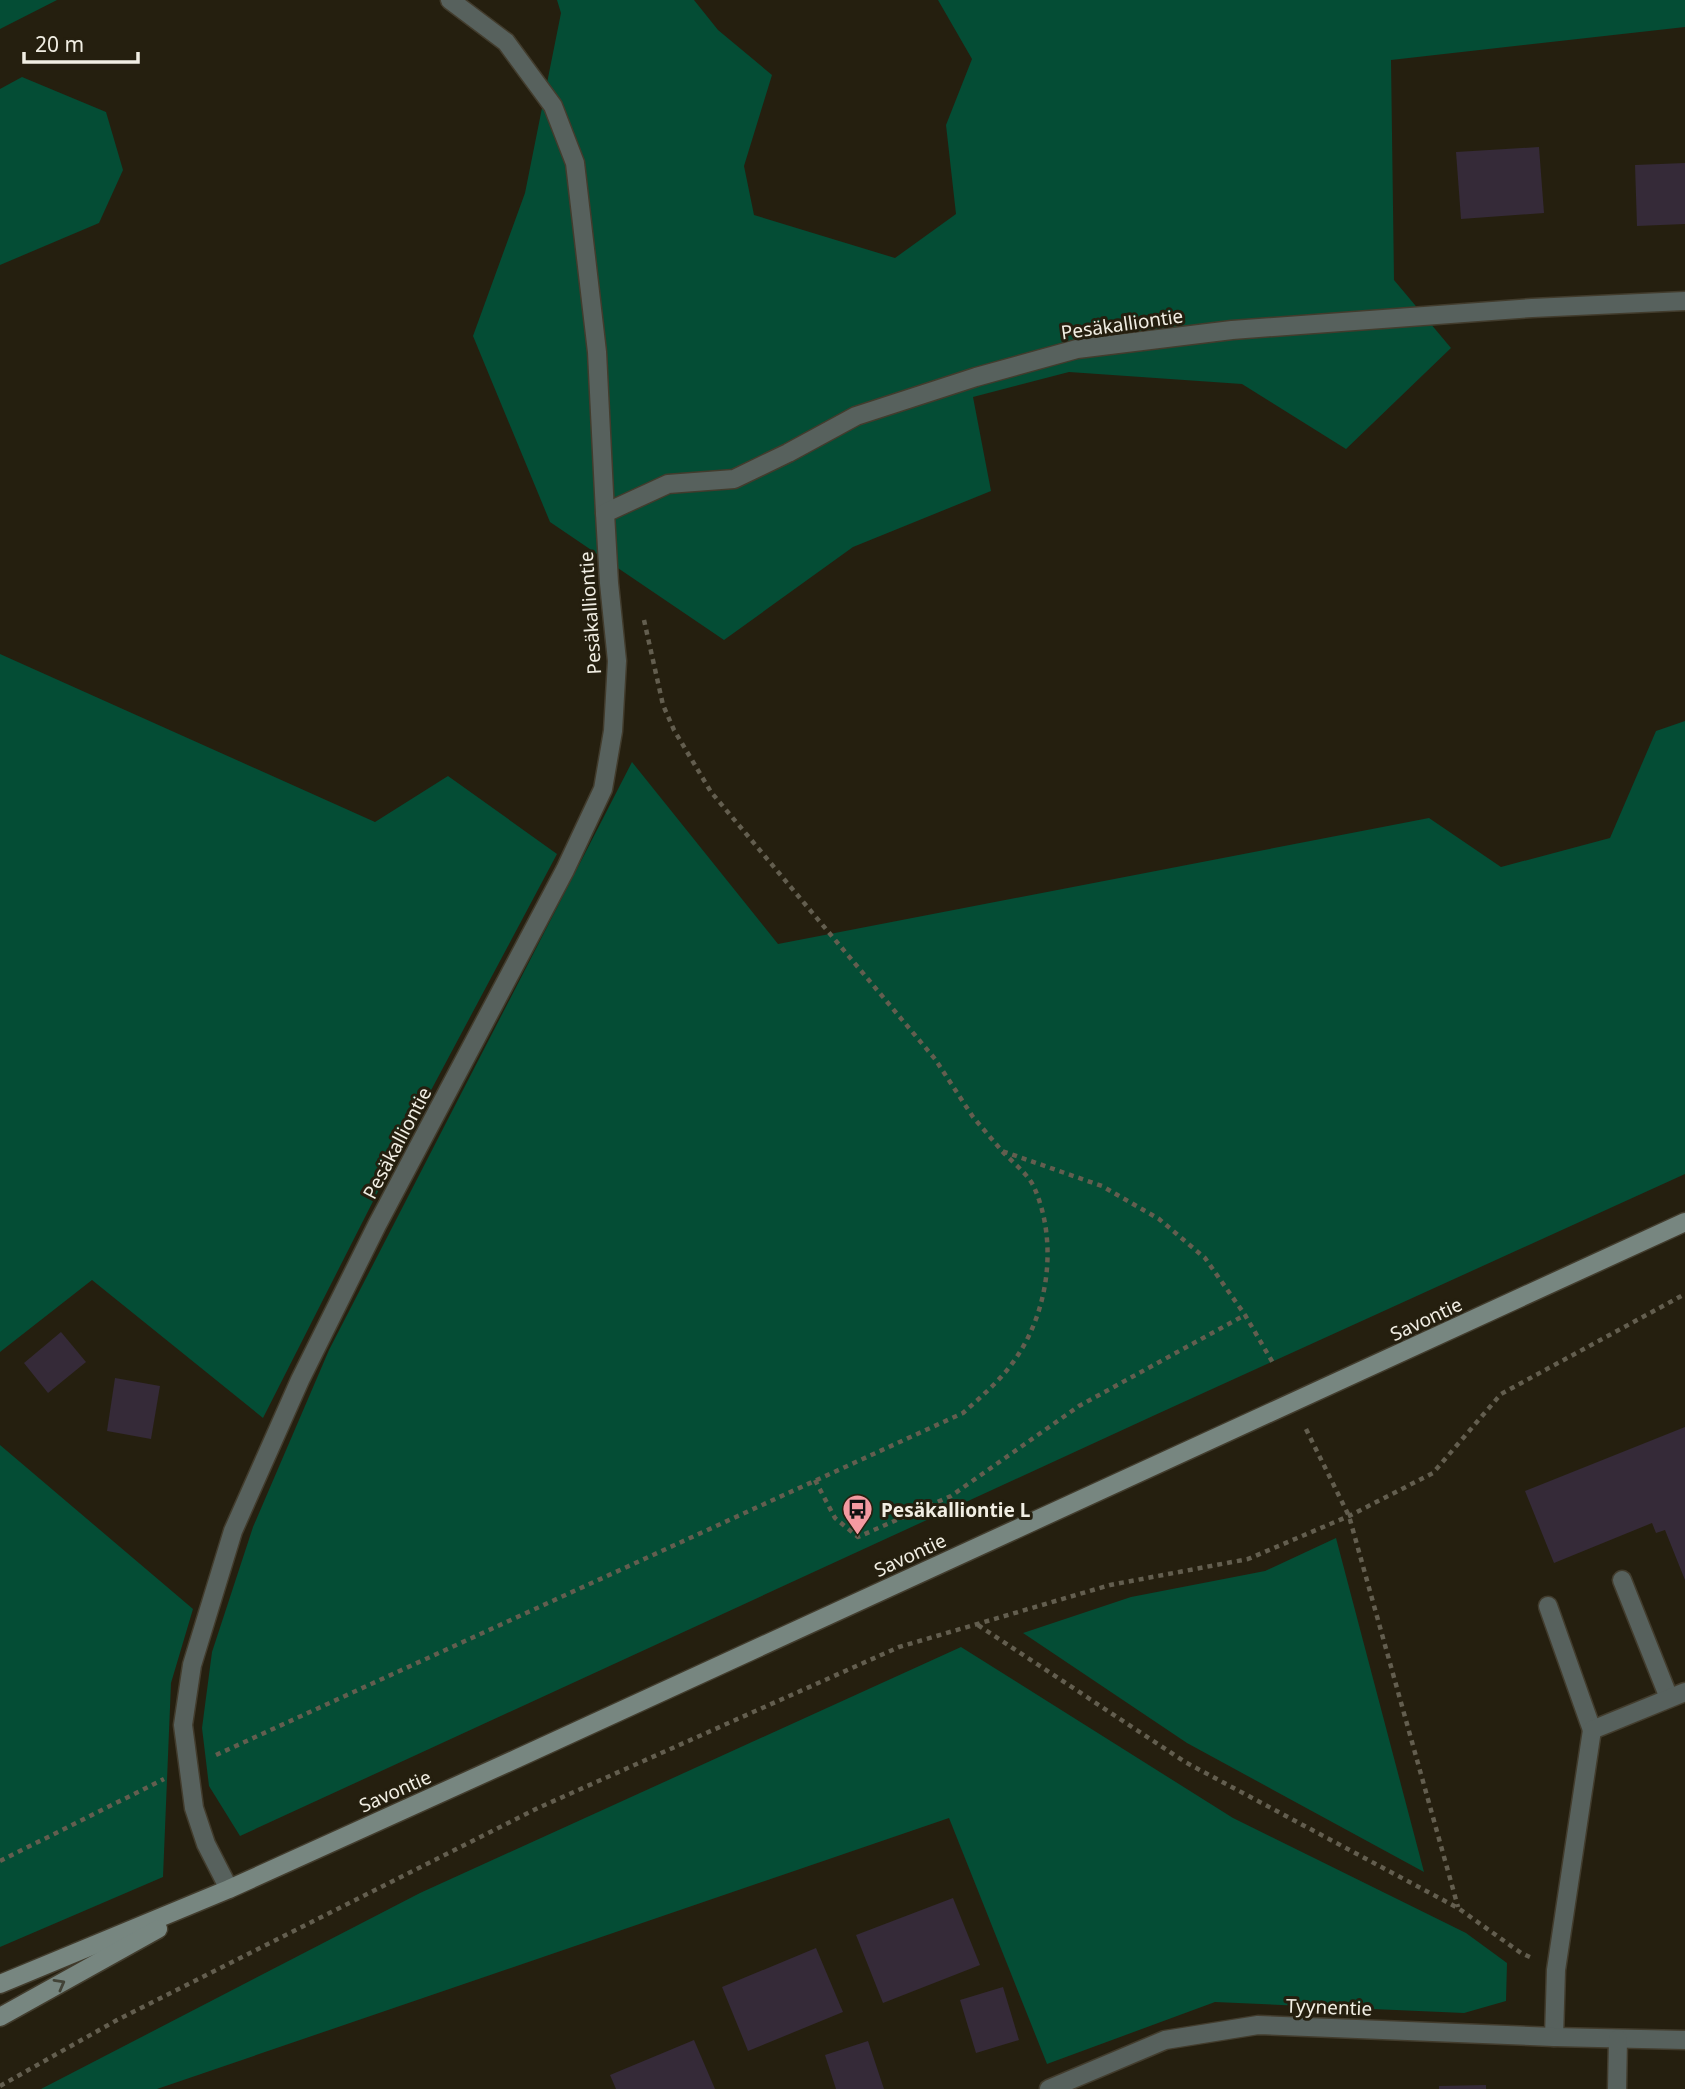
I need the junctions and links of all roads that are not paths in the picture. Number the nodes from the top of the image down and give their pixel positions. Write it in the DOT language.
graph roads {
  1 [pos="450,0"];
  2 [pos="1685,301"];
  3 [pos="605,513"];
  4 [pos="1685,1223"];
  5 [pos="1622,1580"];
  6 [pos="1548,1605"];
  7 [pos="1677,1695"];
  8 [pos="1592,1730"];
  9 [pos="229,1889"];
  10 [pos="0,1984"];
  11 [pos="0,2017"];
  12 [pos="1554,2037"];
  13 [pos="1618,2039"];
  14 [pos="1685,2039"];
  15 [pos="1049,2089"];
  16 [pos="1617,2089"];
  1 -- 3 [label="street"];
  2 -- 3 [label="street, Pesäkalliontie"];
  3 -- 9 [label="street, Pesäkalliontie"];
  4 -- 9 [label="main road, Savontie"];
  5 -- 7 [label="street"];
  6 -- 8 [label="street"];
  7 -- 8 [label="street"];
  8 -- 12 [label="street"];
  9 -- 10 [label="main road, Savontie"];
  11 -- 9 [label="main road, Savontie, one-way"];
  12 -- 13 [label="street, Tyynentie"];
  12 -- 15 [label="street, Tyynentie"];
  13 -- 14 [label="street, Tyynentie"];
  13 -- 16 [label="street"];
}
